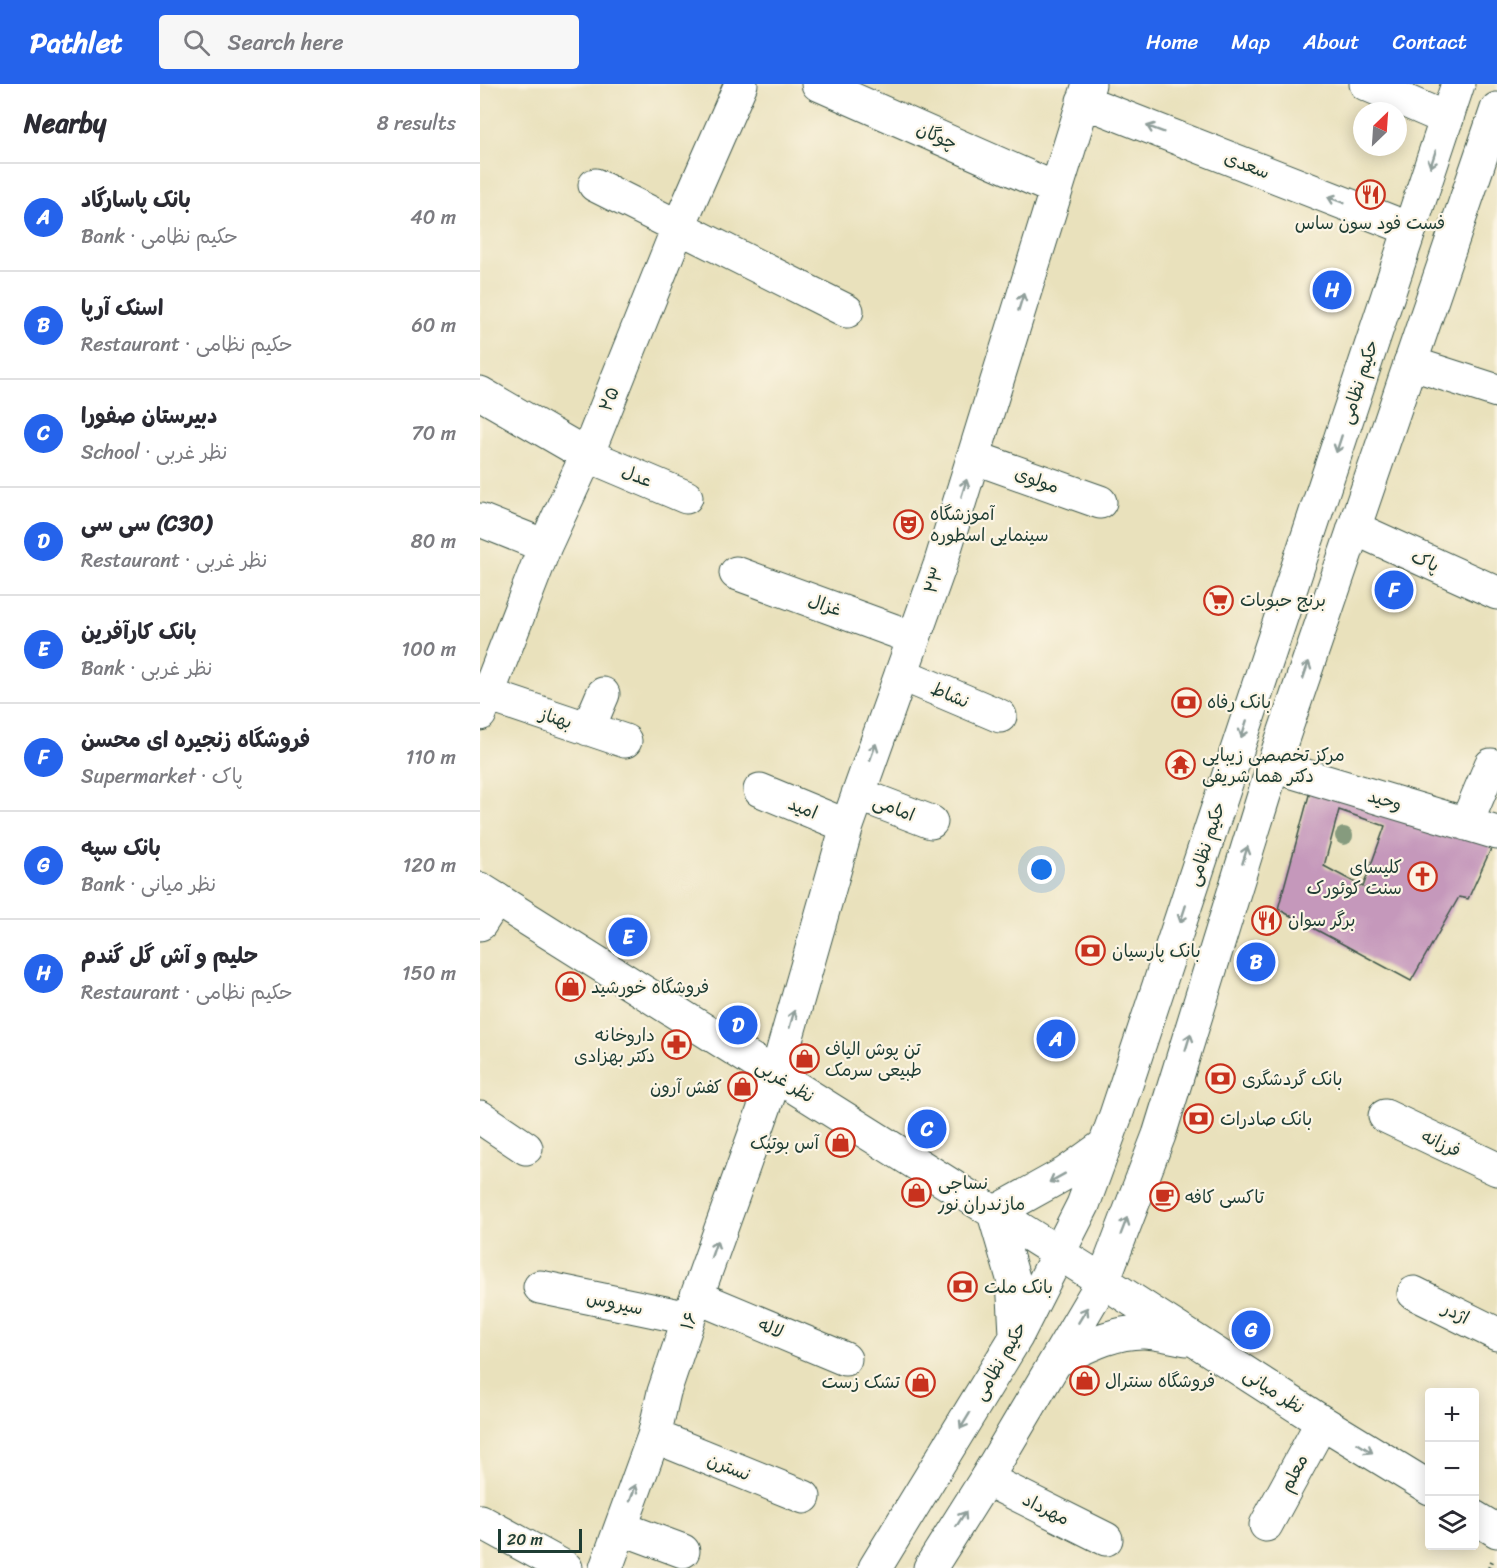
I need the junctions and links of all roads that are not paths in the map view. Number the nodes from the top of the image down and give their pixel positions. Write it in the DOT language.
graph roads {
  1 [pos="741,84"];
  2 [pos="818,84"];
  3 [pos="1366,84"];
  4 [pos="1458,84"];
  5 [pos="1086,93"];
  6 [pos="1497,109"];
  7 [pos="1447,119"];
  8 [pos="595,185"];
  9 [pos="1056,189"];
  10 [pos="678,228"];
  11 [pos="1410,229"];
  12 [pos="847,311"];
  13 [pos="1410,363"];
  14 [pos="1497,391"];
  15 [pos="480,393"];
  16 [pos="587,455"];
  17 [pos="973,457"];
  18 [pos="686,497"];
  19 [pos="1100,502"];
  20 [pos="480,520"];
  21 [pos="1354,528"];
  22 [pos="545,546"];
  23 [pos="736,573"];
  24 [pos="1497,593"];
  25 [pos="914,638"];
  26 [pos="901,674"];
  27 [pos="603,694"];
  28 [pos="484,705"];
  29 [pos="1000,716"];
  30 [pos="588,729"];
  31 [pos="625,741"];
  32 [pos="1491,765"];
  33 [pos="1273,766"];
  34 [pos="760,790"];
  35 [pos="858,794"];
  36 [pos="931,822"];
  37 [pos="1466,824"];
  38 [pos="847,826"];
  39 [pos="1497,833"];
  40 [pos="485,904"];
  41 [pos="776,1075"];
  42 [pos="1385,1116"];
  43 [pos="480,1117"];
  44 [pos="1105,1145"];
  45 [pos="526,1148"];
  46 [pos="1497,1170"];
  47 [pos="994,1213"];
  48 [pos="1059,1254"];
  49 [pos="1103,1281"];
  50 [pos="540,1287"];
  51 [pos="1414,1293"];
  52 [pos="693,1307"];
  53 [pos="1497,1334"];
  54 [pos="1016,1337"];
  55 [pos="1198,1341"];
  56 [pos="845,1359"];
  57 [pos="1056,1361"];
  58 [pos="1322,1422"];
  59 [pos="654,1436"];
  60 [pos="986,1479"];
  61 [pos="1425,1485"];
  62 [pos="804,1497"];
  63 [pos="1479,1520"];
  64 [pos="480,1521"];
  65 [pos="1266,1525"];
  66 [pos="621,1528"];
  67 [pos="1497,1531"];
  68 [pos="1106,1539"];
  69 [pos="683,1551"];
  70 [pos="566,1568"];
  71 [pos="606,1568"];
  72 [pos="875,1568"];
  73 [pos="930,1568"];
  1 -- 10 [label="street, ۲۵"];
  2 -- 9 [label="street, چوگان"];
  3 -- 7 [label="street"];
  4 -- 7 [label="street, حکیم نظامی"];
  5 -- 9 [label="street, ۲۳"];
  11 -- 5 [label="street, سعدی, one-way"];
  6 -- 13 [label="street"];
  7 -- 11 [label="street, حکیم نظامی, one-way"];
  8 -- 10 [label="street"];
  17 -- 9 [label="street, ۲۳, one-way"];
  10 -- 12 [label="street"];
  10 -- 16 [label="street, ۲۵"];
  11 -- 44 [label="street, حکیم نظامی, one-way"];
  13 -- 14 [label="street"];
  13 -- 21 [label="street"];
  15 -- 16 [label="street, عدل"];
  16 -- 18 [label="street, عدل"];
  16 -- 22 [label="street, ۲۵"];
  17 -- 19 [label="street, مولوی"];
  25 -- 17 [label="street, ۲۳, one-way"];
  20 -- 22 [label="street"];
  21 -- 24 [label="street, پاک"];
  33 -- 21 [label="street, one-way"];
  22 -- 28 [label="street, ۲۵"];
  23 -- 25 [label="street, غزال"];
  25 -- 26 [label="street, ۲۳"];
  26 -- 29 [label="street, نشاط"];
  35 -- 26 [label="street, ۲۳, one-way"];
  27 -- 30 [label="street"];
  28 -- 30 [label="street, بهناز"];
  30 -- 31 [label="street, بهناز"];
  32 -- 37 [label="street"];
  33 -- 37 [label="street, وحید"];
  49 -- 33 [label="street, one-way"];
  34 -- 38 [label="street, امید"];
  35 -- 36 [label="street, امامی"];
  35 -- 38 [label="street, ۲۳"];
  37 -- 39 [label="street, وحید"];
  41 -- 38 [label="street, ۲۳, one-way"];
  40 -- 41 [label="street, نظر غربی"];
  41 -- 47 [label="street, نظر غربی"];
  52 -- 41 [label="street, ۱۶, one-way"];
  42 -- 46 [label="street, فرزانه"];
  43 -- 45 [label="street"];
  44 -- 47 [label="street, one-way"];
  44 -- 48 [label="street, حکیم نظامی"];
  47 -- 48 [label="street, نظر غربی"];
  47 -- 54 [label="street"];
  48 -- 49 [label="street, نظر میانی"];
  48 -- 54 [label="street, حکیم نظامی"];
  49 -- 55 [label="street, نظر میانی"];
  57 -- 49 [label="street, one-way"];
  50 -- 52 [label="street, سیروس"];
  51 -- 53 [label="street, اژدر"];
  52 -- 56 [label="street, لاله"];
  52 -- 59 [label="street, ۱۶"];
  54 -- 72 [label="street, حکیم نظامی, one-way"];
  55 -- 57 [label="street"];
  55 -- 58 [label="street, نظر میانی"];
  57 -- 60 [label="street"];
  58 -- 61 [label="street, نظر میانی, one-way"];
  58 -- 65 [label="street, معلم"];
  59 -- 62 [label="street, نسترن"];
  66 -- 59 [label="street, ۱۶, one-way"];
  60 -- 68 [label="street, مهرداد"];
  73 -- 60 [label="street, one-way"];
  63 -- 67 [label="street"];
  64 -- 70 [label="street"];
  66 -- 69 [label="street"];
  66 -- 71 [label="street, ۱۶"];
}
